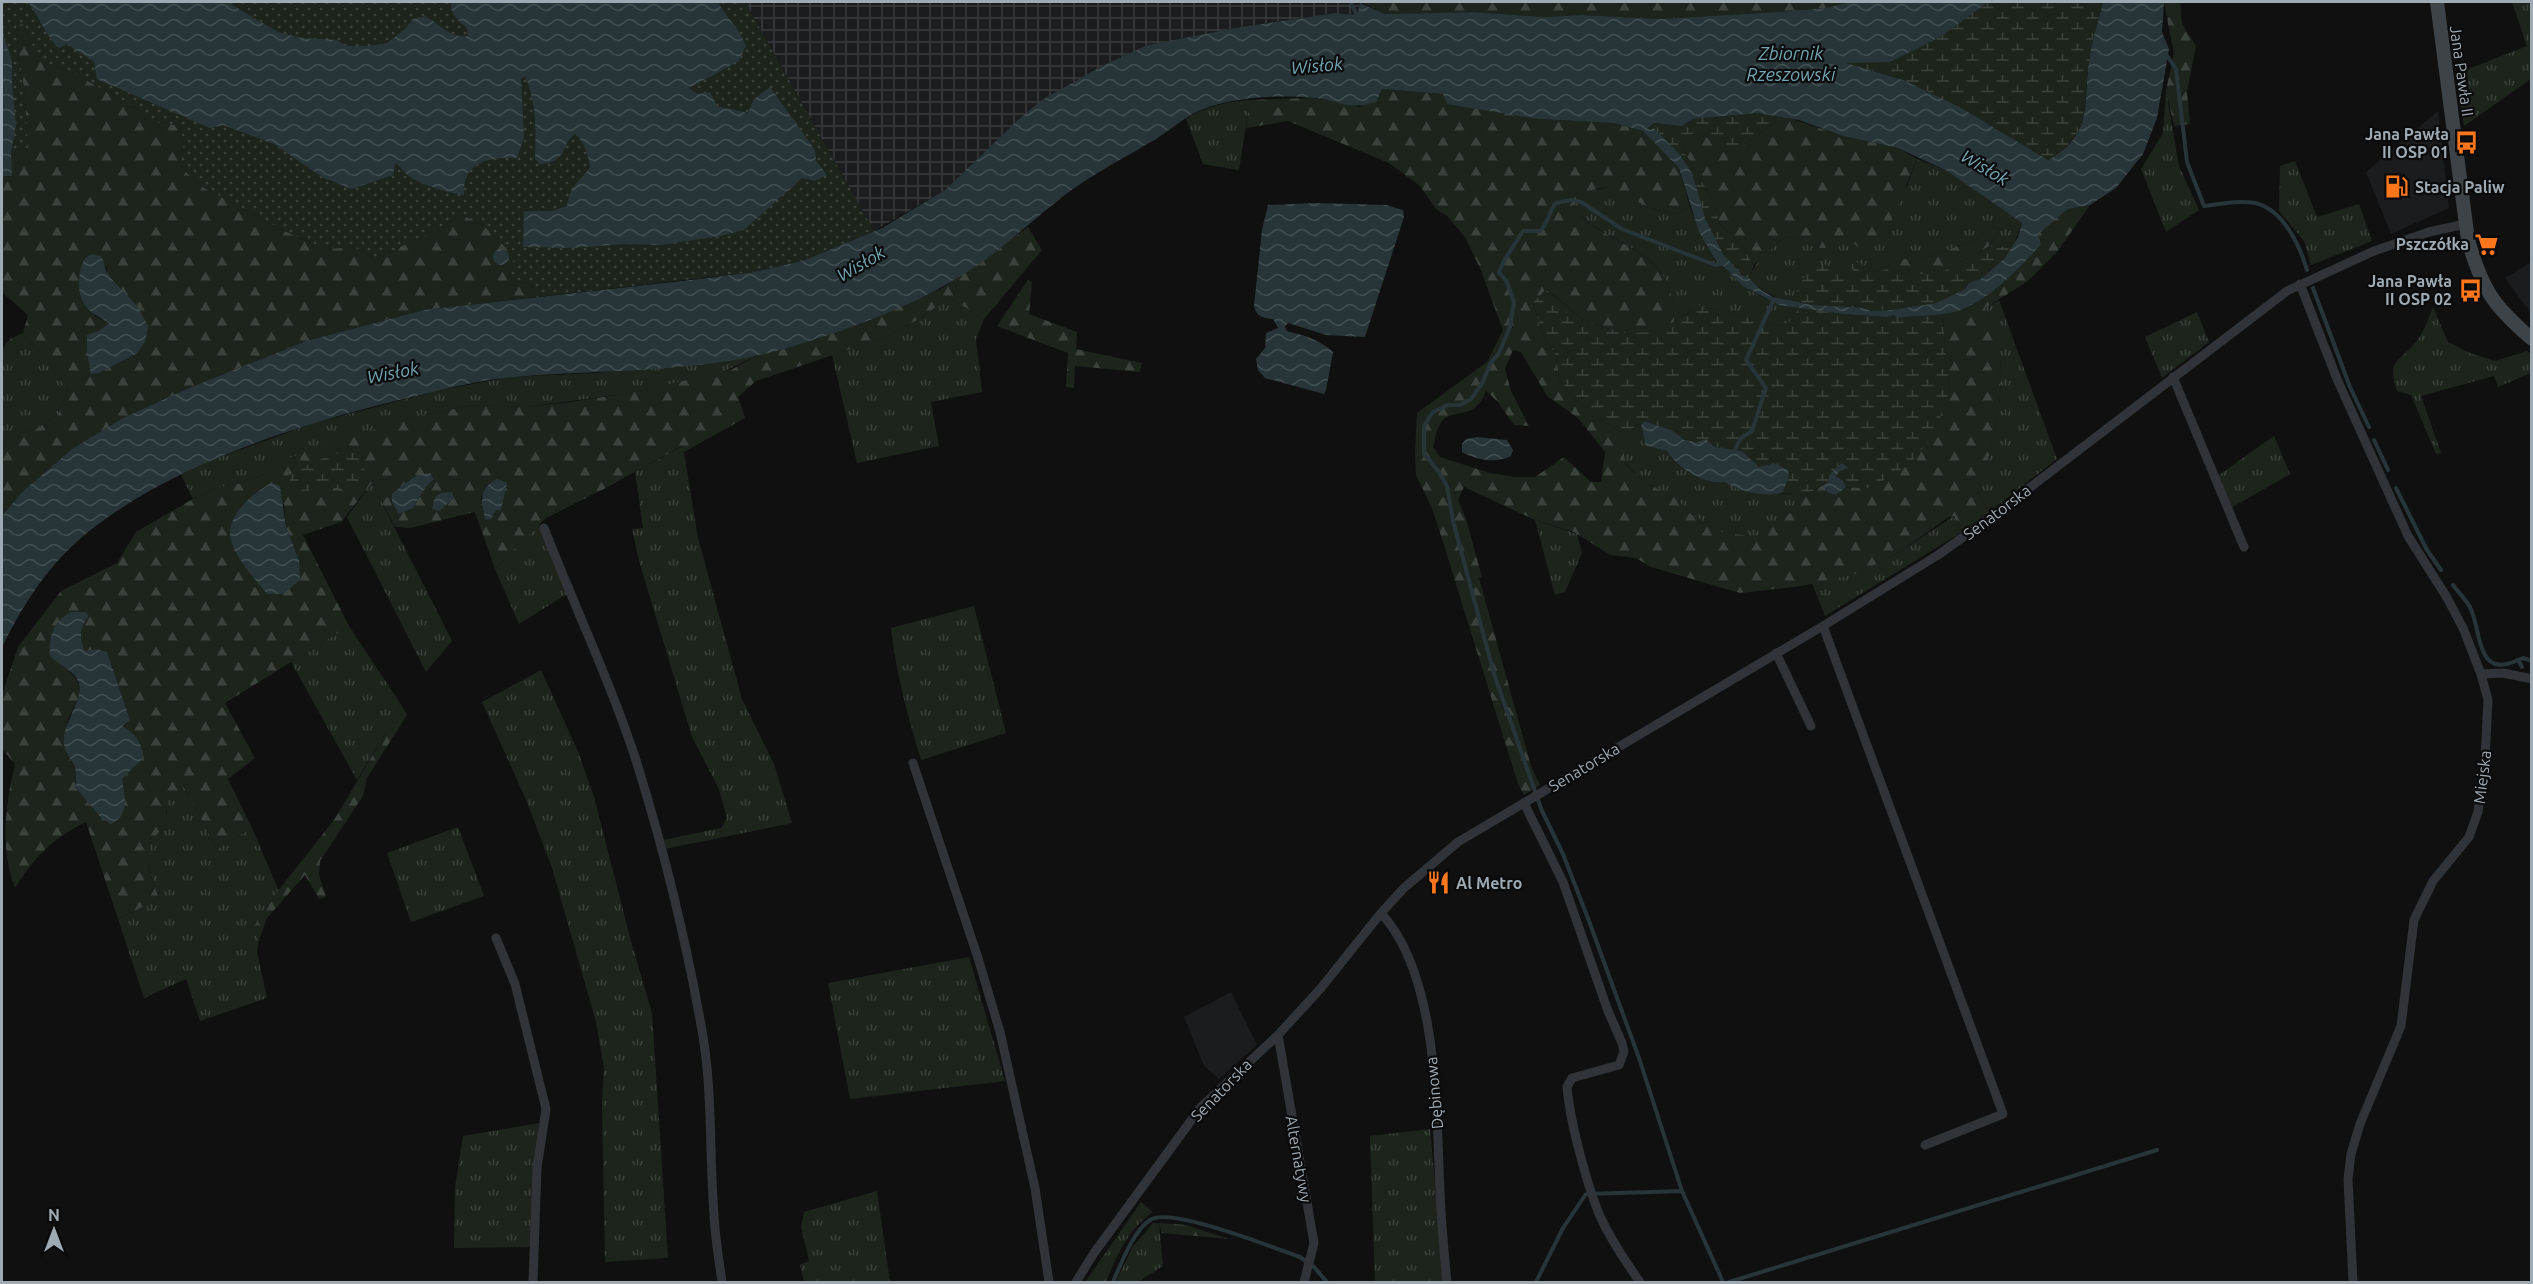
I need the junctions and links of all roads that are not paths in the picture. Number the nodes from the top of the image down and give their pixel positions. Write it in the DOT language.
graph roads {
  1 [pos="2437,2"];
  2 [pos="2465,224"];
  3 [pos="2300,284"];
  4 [pos="2532,339"];
  5 [pos="2172,377"];
  6 [pos="544,528"];
  7 [pos="2244,547"];
  8 [pos="1823,626"];
  9 [pos="1776,653"];
  10 [pos="2481,674"];
  11 [pos="2532,679"];
  12 [pos="1811,726"];
  13 [pos="913,763"];
  14 [pos="1524,803"];
  15 [pos="1381,913"];
  16 [pos="496,938"];
  17 [pos="1278,1035"];
  18 [pos="1925,1145"];
  19 [pos="533,1282"];
  20 [pos="722,1282"];
  21 [pos="1049,1282"];
  22 [pos="1076,1282"];
  23 [pos="1304,1282"];
  24 [pos="1447,1282"];
  25 [pos="1640,1282"];
  26 [pos="2354,1282"];
  1 -- 2 [label="street, Jana Pawła II"];
  2 -- 3 [label="street, Senatorska"];
  2 -- 4 [label="street, Jana Pawła II"];
  3 -- 5 [label="street, Senatorska"];
  3 -- 10 [label="street, Miejska"];
  5 -- 7 [label="street"];
  5 -- 8 [label="street, Senatorska"];
  6 -- 20 [label="street"];
  8 -- 9 [label="street, Senatorska"];
  8 -- 18 [label="street"];
  9 -- 12 [label="street"];
  9 -- 14 [label="street, Senatorska"];
  10 -- 11 [label="street"];
  10 -- 26 [label="street, Miejska"];
  13 -- 21 [label="street"];
  14 -- 15 [label="street, Senatorska"];
  14 -- 25 [label="street"];
  15 -- 17 [label="street, Senatorska"];
  15 -- 24 [label="street, Dębinowa"];
  16 -- 19 [label="street"];
  17 -- 22 [label="street, Senatorska"];
  17 -- 23 [label="street, Alternatywy"];
}
